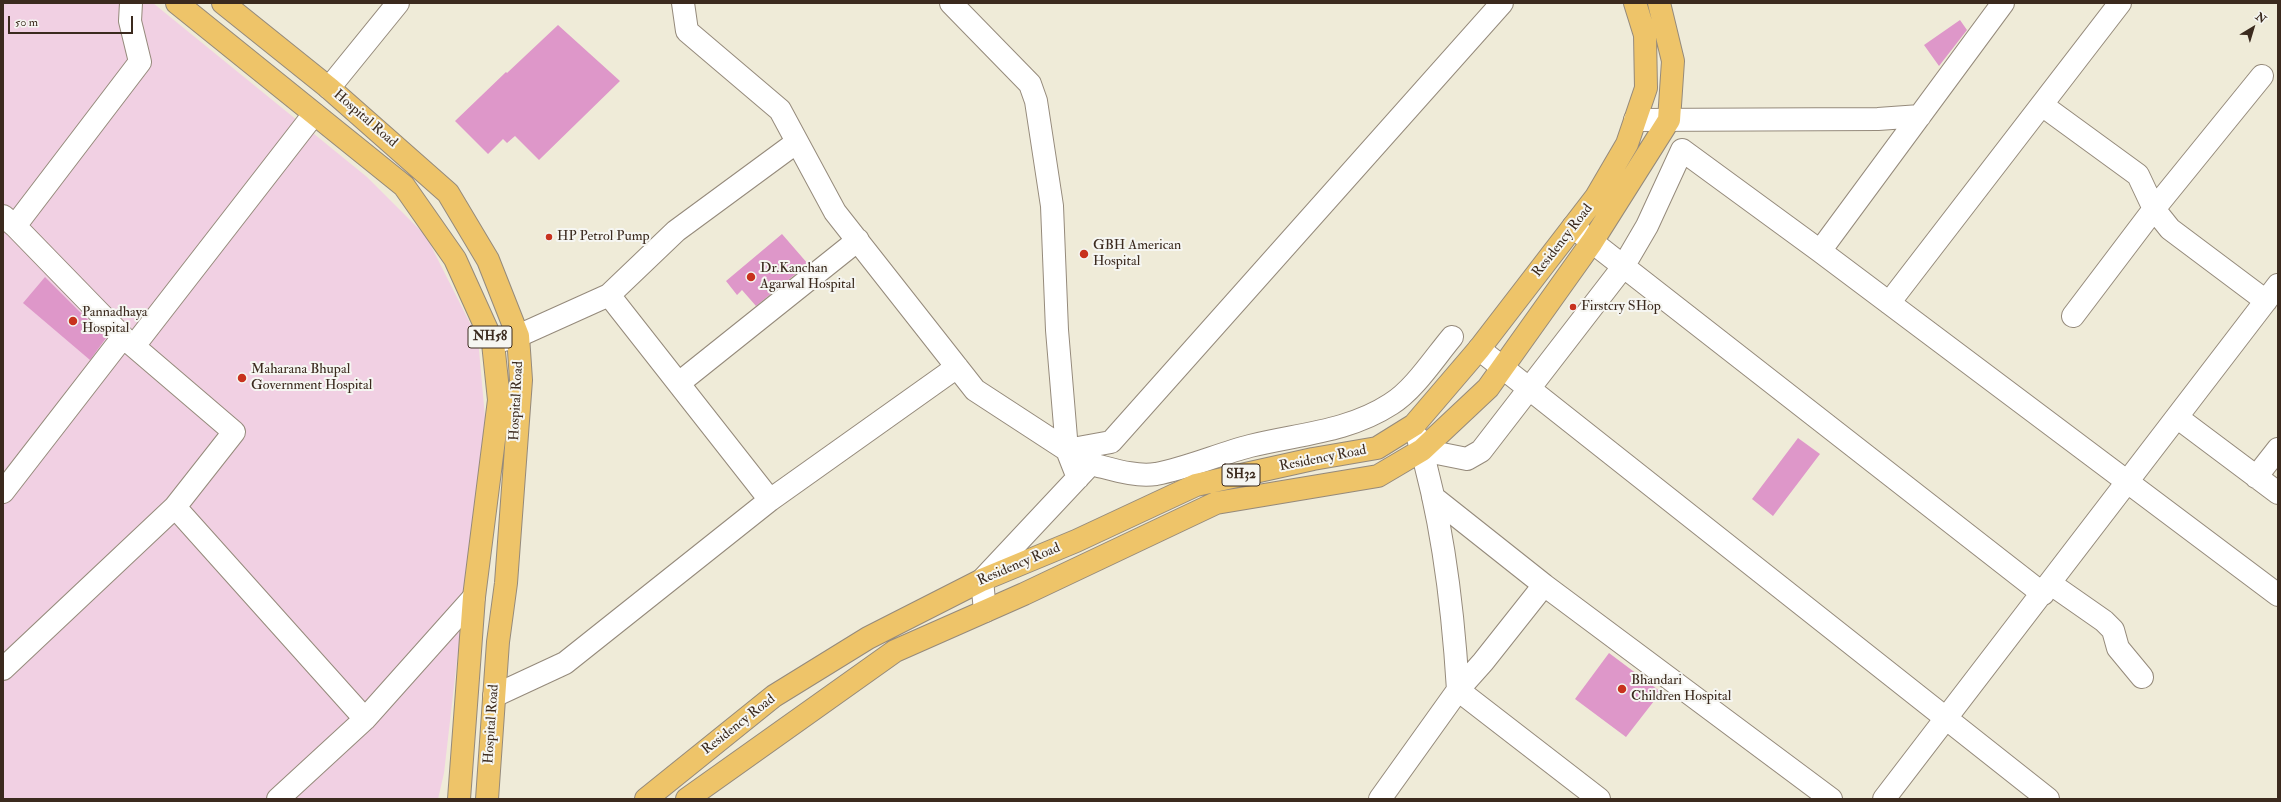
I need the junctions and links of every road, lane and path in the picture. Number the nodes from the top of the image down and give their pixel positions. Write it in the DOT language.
graph roads {
  1 [pos="131,3"];
  2 [pos="177,3"];
  3 [pos="223,3"];
  4 [pos="398,3"];
  5 [pos="683,3"];
  6 [pos="951,3"];
  7 [pos="1502,3"];
  8 [pos="1635,3"];
  9 [pos="1659,3"];
  10 [pos="2003,3"];
  11 [pos="2120,3"];
  12 [pos="2262,76"];
  13 [pos="329,88"];
  14 [pos="2042,105"];
  15 [pos="314,114"];
  16 [pos="1920,116"];
  17 [pos="1635,120"];
  18 [pos="1669,120"];
  19 [pos="797,142"];
  20 [pos="2154,208"];
  21 [pos="9,221"];
  22 [pos="1573,227"];
  23 [pos="858,240"];
  24 [pos="1592,242"];
  25 [pos="1820,251"];
  26 [pos="1624,267"];
  27 [pos="2272,293"];
  28 [pos="609,295"];
  29 [pos="1889,303"];
  30 [pos="2073,316"];
  31 [pos="518,336"];
  32 [pos="1452,337"];
  33 [pos="128,342"];
  34 [pos="493,343"];
  35 [pos="1480,349"];
  36 [pos="957,366"];
  37 [pos="1502,366"];
  38 [pos="678,383"];
  39 [pos="1529,389"];
  40 [pos="2178,418"];
  41 [pos="1414,425"];
  42 [pos="1111,442"];
  43 [pos="2278,449"];
  44 [pos="1067,450"];
  45 [pos="1422,450"];
  46 [pos="1084,471"];
  47 [pos="2256,477"];
  48 [pos="2128,483"];
  49 [pos="3,492"];
  50 [pos="2278,493"];
  51 [pos="1433,497"];
  52 [pos="770,500"];
  53 [pos="175,507"];
  54 [pos="982,580"];
  55 [pos="1544,585"];
  56 [pos="2046,589"];
  57 [pos="2278,595"];
  58 [pos="474,597"];
  59 [pos="985,611"];
  60 [pos="3,669"];
  61 [pos="2142,677"];
  62 [pos="1458,690"];
  63 [pos="494,696"];
  64 [pos="1946,718"];
  65 [pos="365,719"];
  66 [pos="278,799"];
  67 [pos="459,799"];
  68 [pos="487,799"];
  69 [pos="646,799"];
  70 [pos="687,799"];
  71 [pos="1380,799"];
  72 [pos="1599,799"];
  73 [pos="1831,799"];
  74 [pos="1884,799"];
  75 [pos="2048,799"];
  1 -- 21 [label="street"];
  2 -- 15 [label="main road, NH58"];
  3 -- 13 [label="main road, Hospital Road / NH58"];
  4 -- 13 [label="street"];
  5 -- 19 [label="street"];
  6 -- 44 [label="street"];
  7 -- 42 [label="street"];
  8 -- 17 [label="main road, Residency Road / SH32"];
  9 -- 18 [label="main road"];
  10 -- 16 [label="street"];
  11 -- 14 [label="street"];
  12 -- 20 [label="street"];
  13 -- 31 [label="main road, Hospital Road / NH58"];
  14 -- 20 [label="street"];
  14 -- 29 [label="street"];
  15 -- 33 [label="street"];
  15 -- 34 [label="main road, NH58"];
  16 -- 18 [label="street"];
  16 -- 25 [label="street"];
  17 -- 18 [label="street"];
  17 -- 22 [label="main road, Residency Road / SH32"];
  18 -- 24 [label="main road"];
  19 -- 23 [label="street"];
  19 -- 28 [label="street"];
  20 -- 27 [label="street"];
  20 -- 30 [label="street"];
  21 -- 33 [label="street"];
  22 -- 24 [label="street"];
  22 -- 35 [label="main road, Residency Road / SH32"];
  23 -- 36 [label="street"];
  23 -- 38 [label="street"];
  24 -- 26 [label="street"];
  24 -- 37 [label="main road"];
  25 -- 26 [label="street"];
  25 -- 29 [label="street"];
  26 -- 39 [label="street"];
  26 -- 56 [label="street"];
  27 -- 40 [label="street"];
  28 -- 31 [label="street"];
  28 -- 38 [label="street"];
  29 -- 48 [label="street"];
  31 -- 34 [label="street"];
  31 -- 63 [label="main road, Hospital Road / NH58"];
  32 -- 46 [label="street"];
  33 -- 49 [label="street"];
  33 -- 53 [label="street"];
  34 -- 58 [label="main road, NH58"];
  35 -- 37 [label="street"];
  35 -- 41 [label="main road, Residency Road / SH32"];
  36 -- 44 [label="street"];
  36 -- 52 [label="street"];
  37 -- 39 [label="street"];
  37 -- 45 [label="main road"];
  38 -- 52 [label="street"];
  39 -- 45 [label="street"];
  39 -- 64 [label="street"];
  40 -- 47 [label="street"];
  40 -- 48 [label="street"];
  41 -- 45 [label="street"];
  41 -- 54 [label="main road, Residency Road / SH32"];
  42 -- 44 [label="street"];
  42 -- 46 [label="street"];
  43 -- 47 [label="street"];
  44 -- 46 [label="street"];
  45 -- 51 [label="street"];
  45 -- 59 [label="main road"];
  46 -- 54 [label="street"];
  47 -- 50 [label="street"];
  48 -- 56 [label="street"];
  48 -- 57 [label="street"];
  51 -- 55 [label="street"];
  51 -- 62 [label="street"];
  52 -- 63 [label="street"];
  53 -- 60 [label="street"];
  53 -- 65 [label="street"];
  54 -- 59 [label="street"];
  54 -- 69 [label="main road, Residency Road / SH32"];
  55 -- 62 [label="street"];
  55 -- 73 [label="street"];
  56 -- 61 [label="street"];
  56 -- 64 [label="street"];
  58 -- 65 [label="street"];
  58 -- 67 [label="main road, NH58"];
  59 -- 70 [label="main road"];
  62 -- 71 [label="street"];
  62 -- 72 [label="street"];
  63 -- 68 [label="main road, Hospital Road / NH58"];
  64 -- 74 [label="street"];
  64 -- 75 [label="street"];
  65 -- 66 [label="street"];
}
